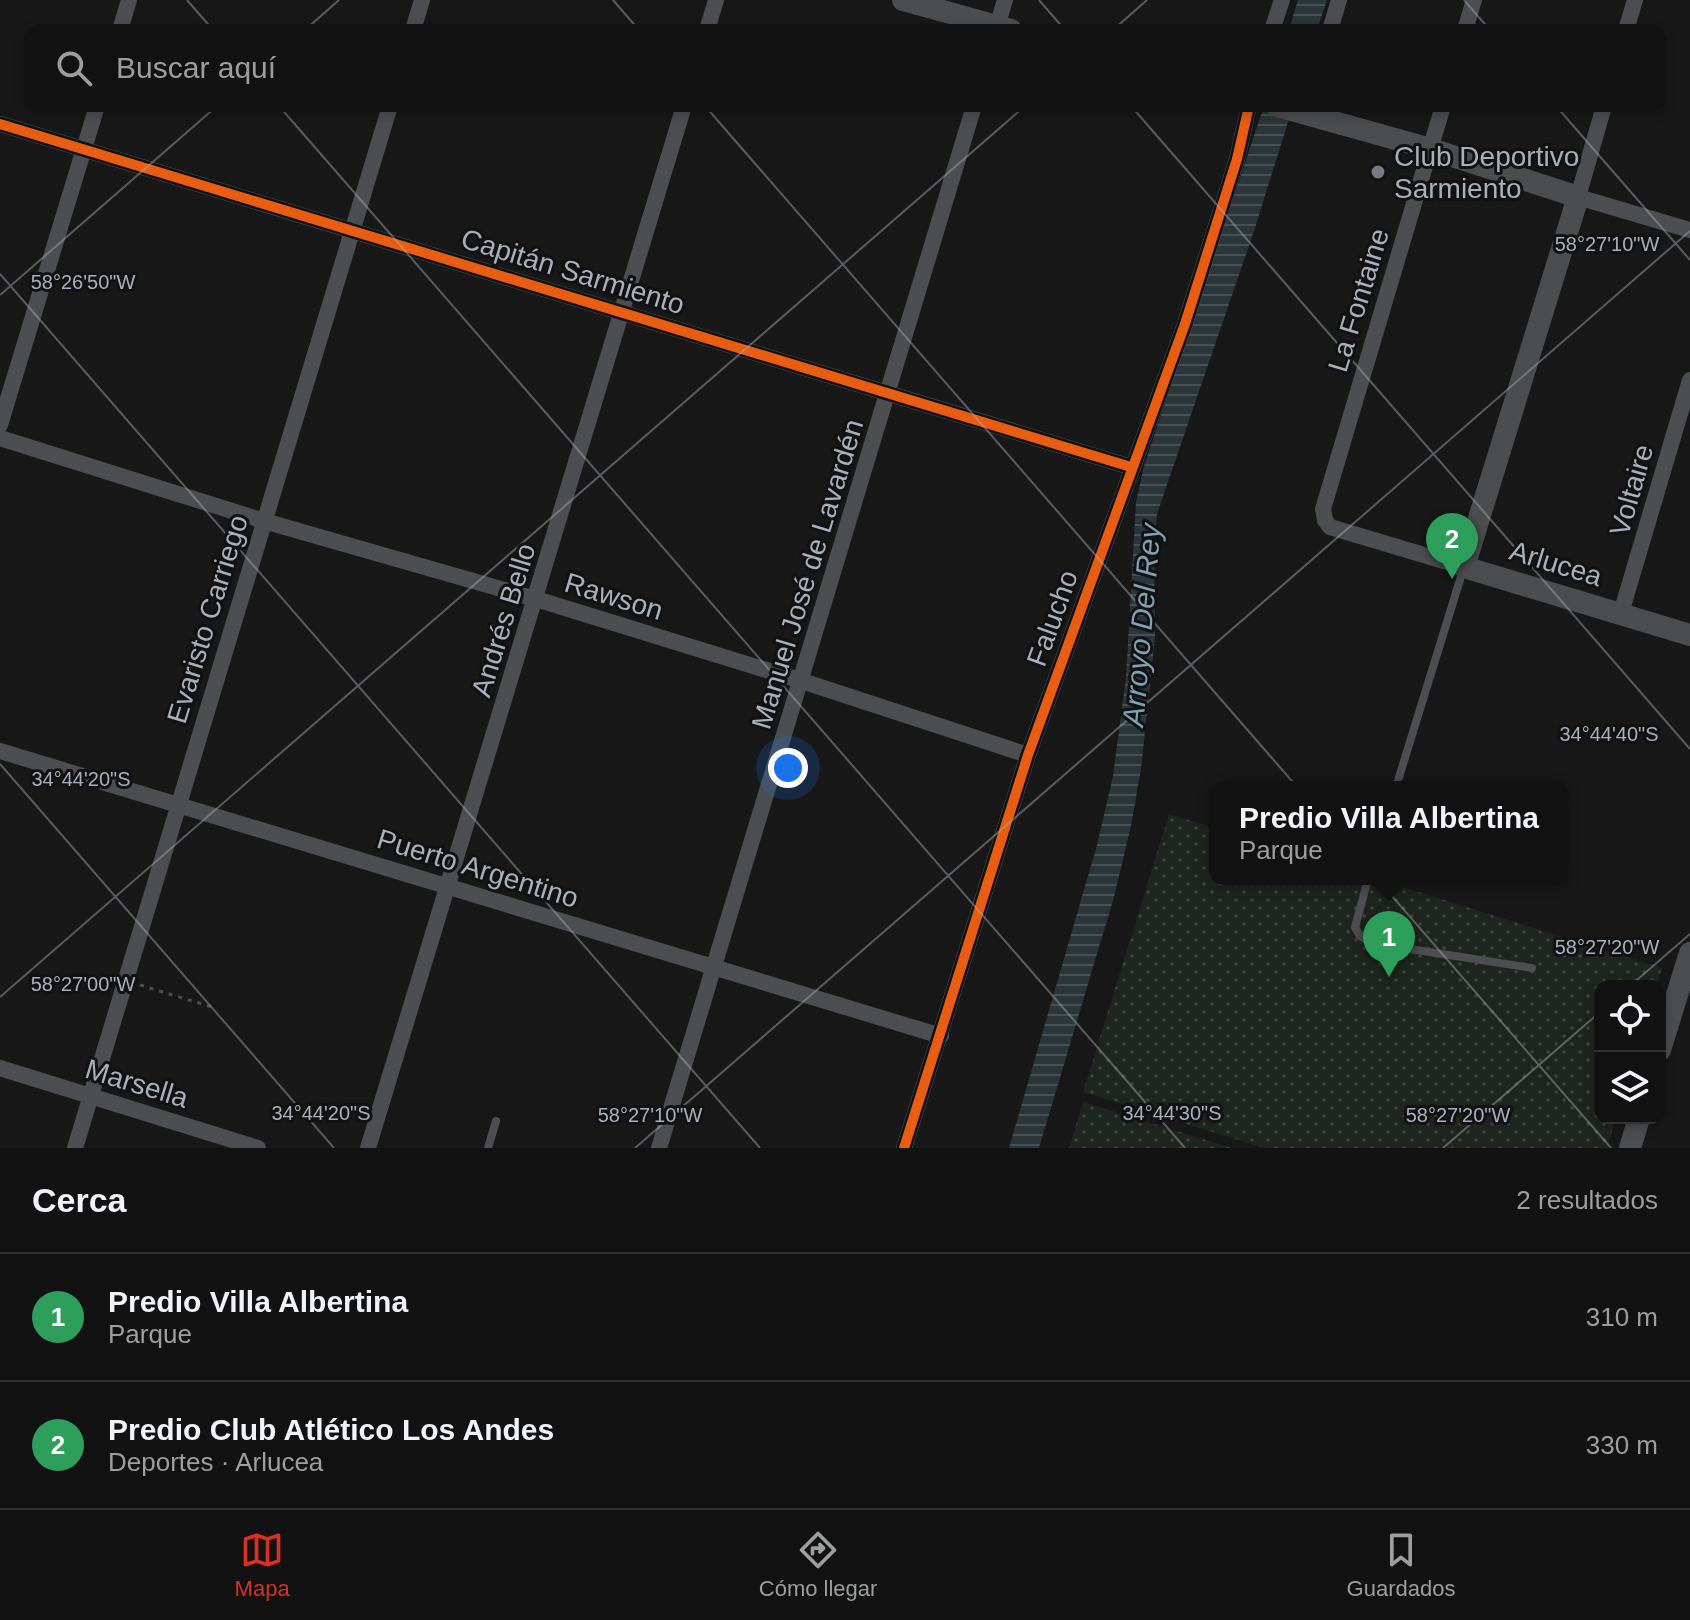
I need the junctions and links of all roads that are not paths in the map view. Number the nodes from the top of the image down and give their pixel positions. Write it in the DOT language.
graph roads {
  1 [pos="129,0"];
  2 [pos="422,0"];
  3 [pos="716,0"];
  4 [pos="903,0"];
  5 [pos="1005,0"];
  6 [pos="1282,0"];
  7 [pos="1339,0"];
  8 [pos="1474,0"];
  9 [pos="1635,0"];
  10 [pos="122,24"];
  11 [pos="415,24"];
  12 [pos="709,24"];
  13 [pos="984,24"];
  14 [pos="1002,24"];
  15 [pos="1274,24"];
  16 [pos="1332,24"];
  17 [pos="1467,24"];
  18 [pos="1628,24"];
  19 [pos="95,112"];
  20 [pos="388,112"];
  21 [pos="682,112"];
  22 [pos="972,112"];
  23 [pos="1248,112"];
  24 [pos="1311,112"];
  25 [pos="1441,112"];
  26 [pos="1602,112"];
  27 [pos="0,124"];
  28 [pos="84,149"];
  29 [pos="1431,149"];
  30 [pos="1578,197"];
  31 [pos="352,229"];
  32 [pos="1690,230"];
  33 [pos="623,311"];
  34 [pos="1690,380"];
  35 [pos="889,393"];
  36 [pos="0,425"];
  37 [pos="0,438"];
  38 [pos="1131,467"];
  39 [pos="1323,509"];
  40 [pos="264,521"];
  41 [pos="1464,567"];
  42 [pos="536,599"];
  43 [pos="1621,613"];
  44 [pos="1690,635"];
  45 [pos="802,681"];
  46 [pos="0,751"];
  47 [pos="1028,755"];
  48 [pos="1398,781"];
  49 [pos="178,806"];
  50 [pos="1366,885"];
  51 [pos="450,887"];
  52 [pos="1690,953"];
  53 [pos="713,966"];
  54 [pos="1532,968"];
  55 [pos="1666,1031"];
  56 [pos="941,1036"];
  57 [pos="0,1068"];
  58 [pos="91,1095"];
  59 [pos="496,1121"];
  60 [pos="1637,1124"];
  61 [pos="75,1148"];
  62 [pos="258,1148"];
  63 [pos="368,1148"];
  64 [pos="488,1148"];
  65 [pos="659,1148"];
  66 [pos="904,1148"];
  67 [pos="1630,1148"];
  1 -- 10 [label="street"];
  2 -- 11 [label="street"];
  3 -- 12 [label="street"];
  4 -- 13 [label="main road"];
  5 -- 14 [label="street"];
  6 -- 15 [label="street"];
  7 -- 16 [label="street"];
  8 -- 17 [label="street"];
  9 -- 18 [label="street"];
  19 -- 28 [label="street"];
  20 -- 31 [label="street, Evaristo Carriego"];
  21 -- 33 [label="street, Andrés Bello"];
  22 -- 35 [label="street, Manuel José de Lavardén"];
  23 -- 38 [label="street, Falucho"];
  24 -- 29 [label="main road"];
  25 -- 29 [label="street, La Fontaine"];
  26 -- 30 [label="street"];
  27 -- 28 [label="street, Capitán Sarmiento"];
  28 -- 31 [label="street, Capitán Sarmiento"];
  28 -- 36 [label="street"];
  29 -- 30 [label="main road"];
  29 -- 39 [label="street, La Fontaine"];
  30 -- 32 [label="street"];
  30 -- 41 [label="main road"];
  31 -- 33 [label="street, Capitán Sarmiento"];
  31 -- 40 [label="street, Evaristo Carriego"];
  33 -- 35 [label="street, Capitán Sarmiento"];
  33 -- 42 [label="street, Andrés Bello"];
  34 -- 43 [label="street, Voltaire"];
  35 -- 38 [label="street, Capitán Sarmiento"];
  35 -- 45 [label="street, Manuel José de Lavardén"];
  37 -- 40 [label="street, Rawson"];
  38 -- 47 [label="street, Falucho"];
  39 -- 41 [label="street, Arlucea"];
  40 -- 42 [label="street, Rawson"];
  40 -- 49 [label="street, Evaristo Carriego"];
  41 -- 43 [label="main road, Arlucea"];
  41 -- 48 [label="lane"];
  42 -- 45 [label="street, Rawson"];
  42 -- 51 [label="street, Andrés Bello"];
  43 -- 44 [label="main road, Arlucea"];
  45 -- 47 [label="street, Rawson"];
  45 -- 53 [label="street, Manuel José de Lavardén"];
  46 -- 49 [label="street, Puerto Argentino"];
  47 -- 56 [label="street, Falucho"];
  49 -- 51 [label="street, Puerto Argentino"];
  49 -- 58 [label="street, Evaristo Carriego"];
  50 -- 54 [label="lane"];
  51 -- 53 [label="street, Puerto Argentino"];
  51 -- 63 [label="street, Andrés Bello"];
  52 -- 55 [label="main road"];
  53 -- 56 [label="street, Puerto Argentino"];
  53 -- 65 [label="street, Manuel José de Lavardén"];
  56 -- 66 [label="street, Falucho"];
  57 -- 58 [label="street, Marsella"];
  58 -- 61 [label="street, Evaristo Carriego"];
  58 -- 62 [label="street, Marsella"];
  59 -- 64 [label="lane"];
  60 -- 67 [label="main road"];
}
